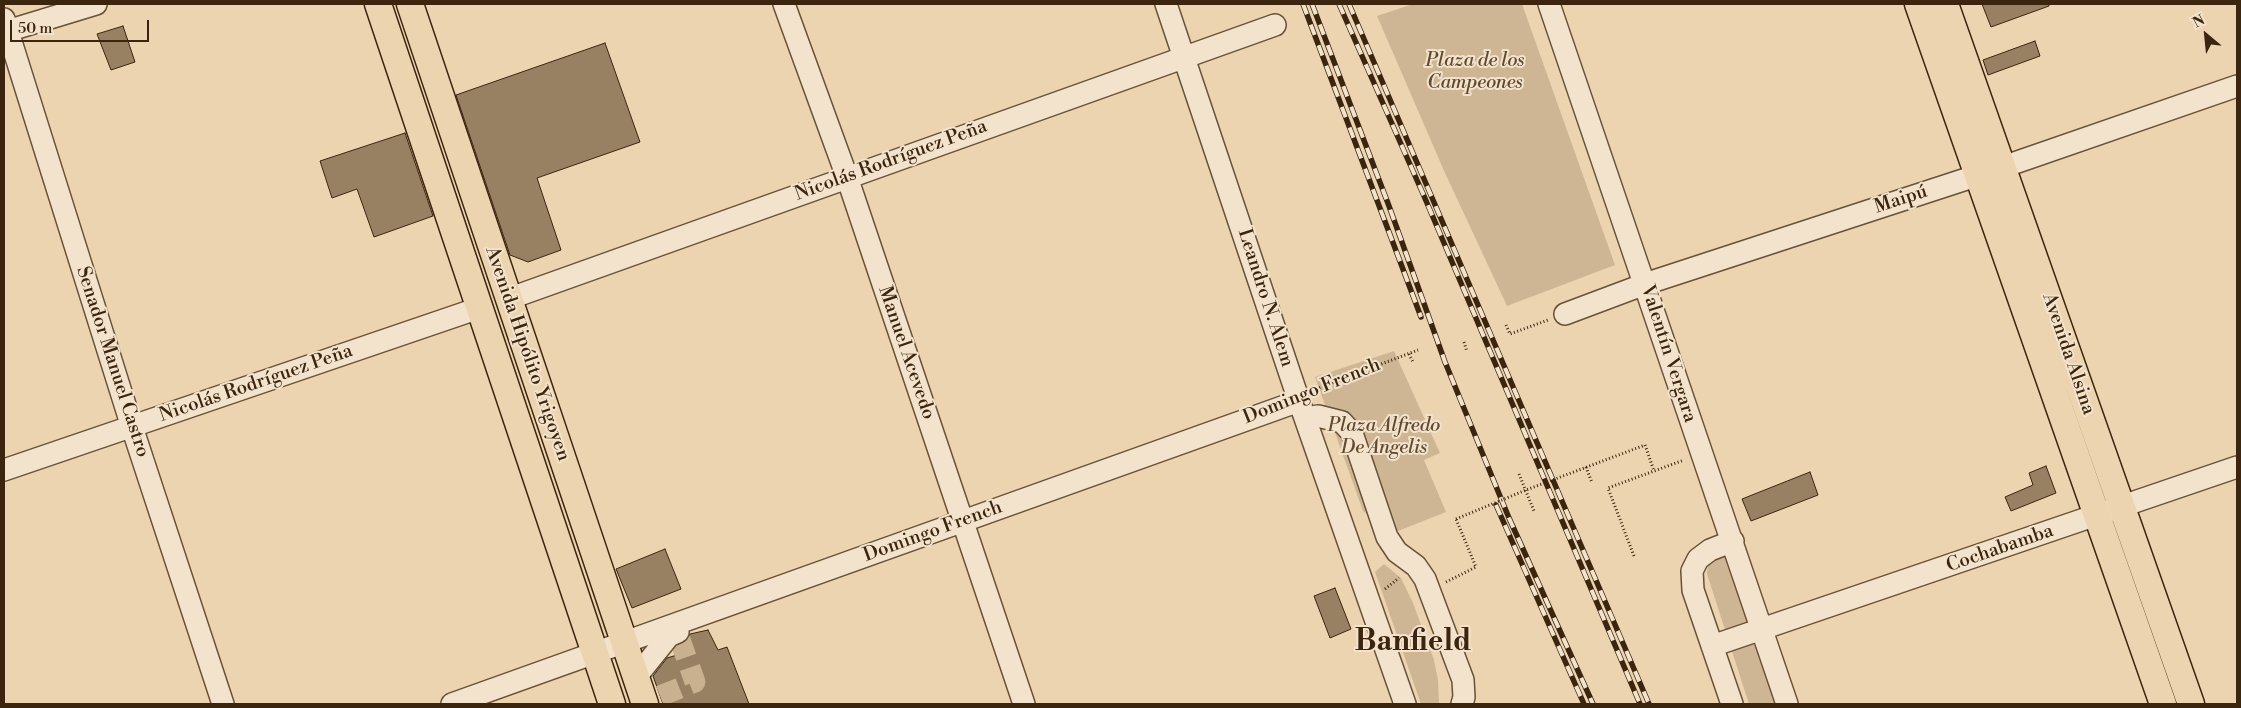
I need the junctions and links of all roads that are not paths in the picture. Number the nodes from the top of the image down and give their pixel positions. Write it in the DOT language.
graph roads {
  1 [pos="96,4"];
  2 [pos="378,4"];
  3 [pos="410,4"];
  4 [pos="784,4"];
  5 [pos="1166,4"];
  6 [pos="1549,4"];
  7 [pos="1918,4"];
  8 [pos="1945,4"];
  9 [pos="1275,25"];
  10 [pos="5,27"];
  11 [pos="1185,56"];
  12 [pos="2237,86"];
  13 [pos="1991,170"];
  14 [pos="847,178"];
  15 [pos="1645,284"];
  16 [pos="508,299"];
  17 [pos="479,308"];
  18 [pos="1565,314"];
  19 [pos="1302,410"];
  20 [pos="132,427"];
  21 [pos="2237,467"];
  22 [pos="4,470"];
  23 [pos="2122,508"];
  24 [pos="2098,516"];
  25 [pos="962,522"];
  26 [pos="1733,542"];
  27 [pos="1762,630"];
  28 [pos="677,631"];
  29 [pos="624,643"];
  30 [pos="1712,646"];
  31 [pos="595,653"];
  32 [pos="646,694"];
  33 [pos="223,704"];
  34 [pos="452,704"];
  35 [pos="612,704"];
  36 [pos="1024,704"];
  37 [pos="1405,704"];
  38 [pos="1462,704"];
  39 [pos="1732,704"];
  40 [pos="1787,704"];
  41 [pos="2163,704"];
  42 [pos="2191,704"];
  1 -- 10 [label="street"];
  2 -- 17 [label="main road, Avenida Hipólito Yrigoyen"];
  3 -- 16 [label="main road, Avenida Hipólito Yrigoyen"];
  4 -- 14 [label="street, Manuel Acevedo"];
  5 -- 11 [label="street, Leandro N. Alem"];
  6 -- 15 [label="street, Valentín Vergara"];
  7 -- 13 [label="main road, Avenida Alsina"];
  8 -- 13 [label="main road, Avenida Alsina"];
  9 -- 11 [label="street, Nicolás Rodríguez Peña"];
  10 -- 20 [label="street, Senador Manuel Castro"];
  11 -- 14 [label="street, Nicolás Rodríguez Peña"];
  11 -- 19 [label="street, Leandro N. Alem"];
  12 -- 13 [label="street, Maipú"];
  13 -- 15 [label="street, Maipú"];
  13 -- 23 [label="main road, Avenida Alsina"];
  13 -- 24 [label="main road, Avenida Alsina"];
  14 -- 16 [label="street, Nicolás Rodríguez Peña"];
  14 -- 25 [label="street, Manuel Acevedo"];
  15 -- 18 [label="street, Maipú"];
  15 -- 26 [label="street, Valentín Vergara"];
  16 -- 29 [label="main road, Avenida Hipólito Yrigoyen"];
  17 -- 20 [label="street, Nicolás Rodríguez Peña"];
  17 -- 31 [label="main road, Avenida Hipólito Yrigoyen"];
  19 -- 25 [label="street, Domingo French"];
  19 -- 37 [label="street, Leandro N. Alem"];
  19 -- 38 [label="street"];
  20 -- 22 [label="street, Nicolás Rodríguez Peña"];
  20 -- 33 [label="street, Senador Manuel Castro"];
  21 -- 23 [label="street, Cochabamba"];
  23 -- 24 [label="street, Cochabamba"];
  23 -- 42 [label="main road, Avenida Alsina"];
  24 -- 27 [label="street, Cochabamba"];
  24 -- 41 [label="main road, Avenida Alsina"];
  25 -- 28 [label="street, Domingo French"];
  25 -- 36 [label="street, Manuel Acevedo"];
  26 -- 27 [label="street, Valentín Vergara"];
  26 -- 30 [label="street"];
  27 -- 30 [label="street, Cochabamba"];
  27 -- 40 [label="street, Valentín Vergara"];
  28 -- 29 [label="street, Domingo French"];
  28 -- 32 [label="street"];
  29 -- 31 [label="street, Domingo French"];
  29 -- 32 [label="main road, Avenida Hipólito Yrigoyen"];
  30 -- 39 [label="street"];
  31 -- 34 [label="street, Domingo French"];
  31 -- 35 [label="main road, Avenida Hipólito Yrigoyen"];
}
